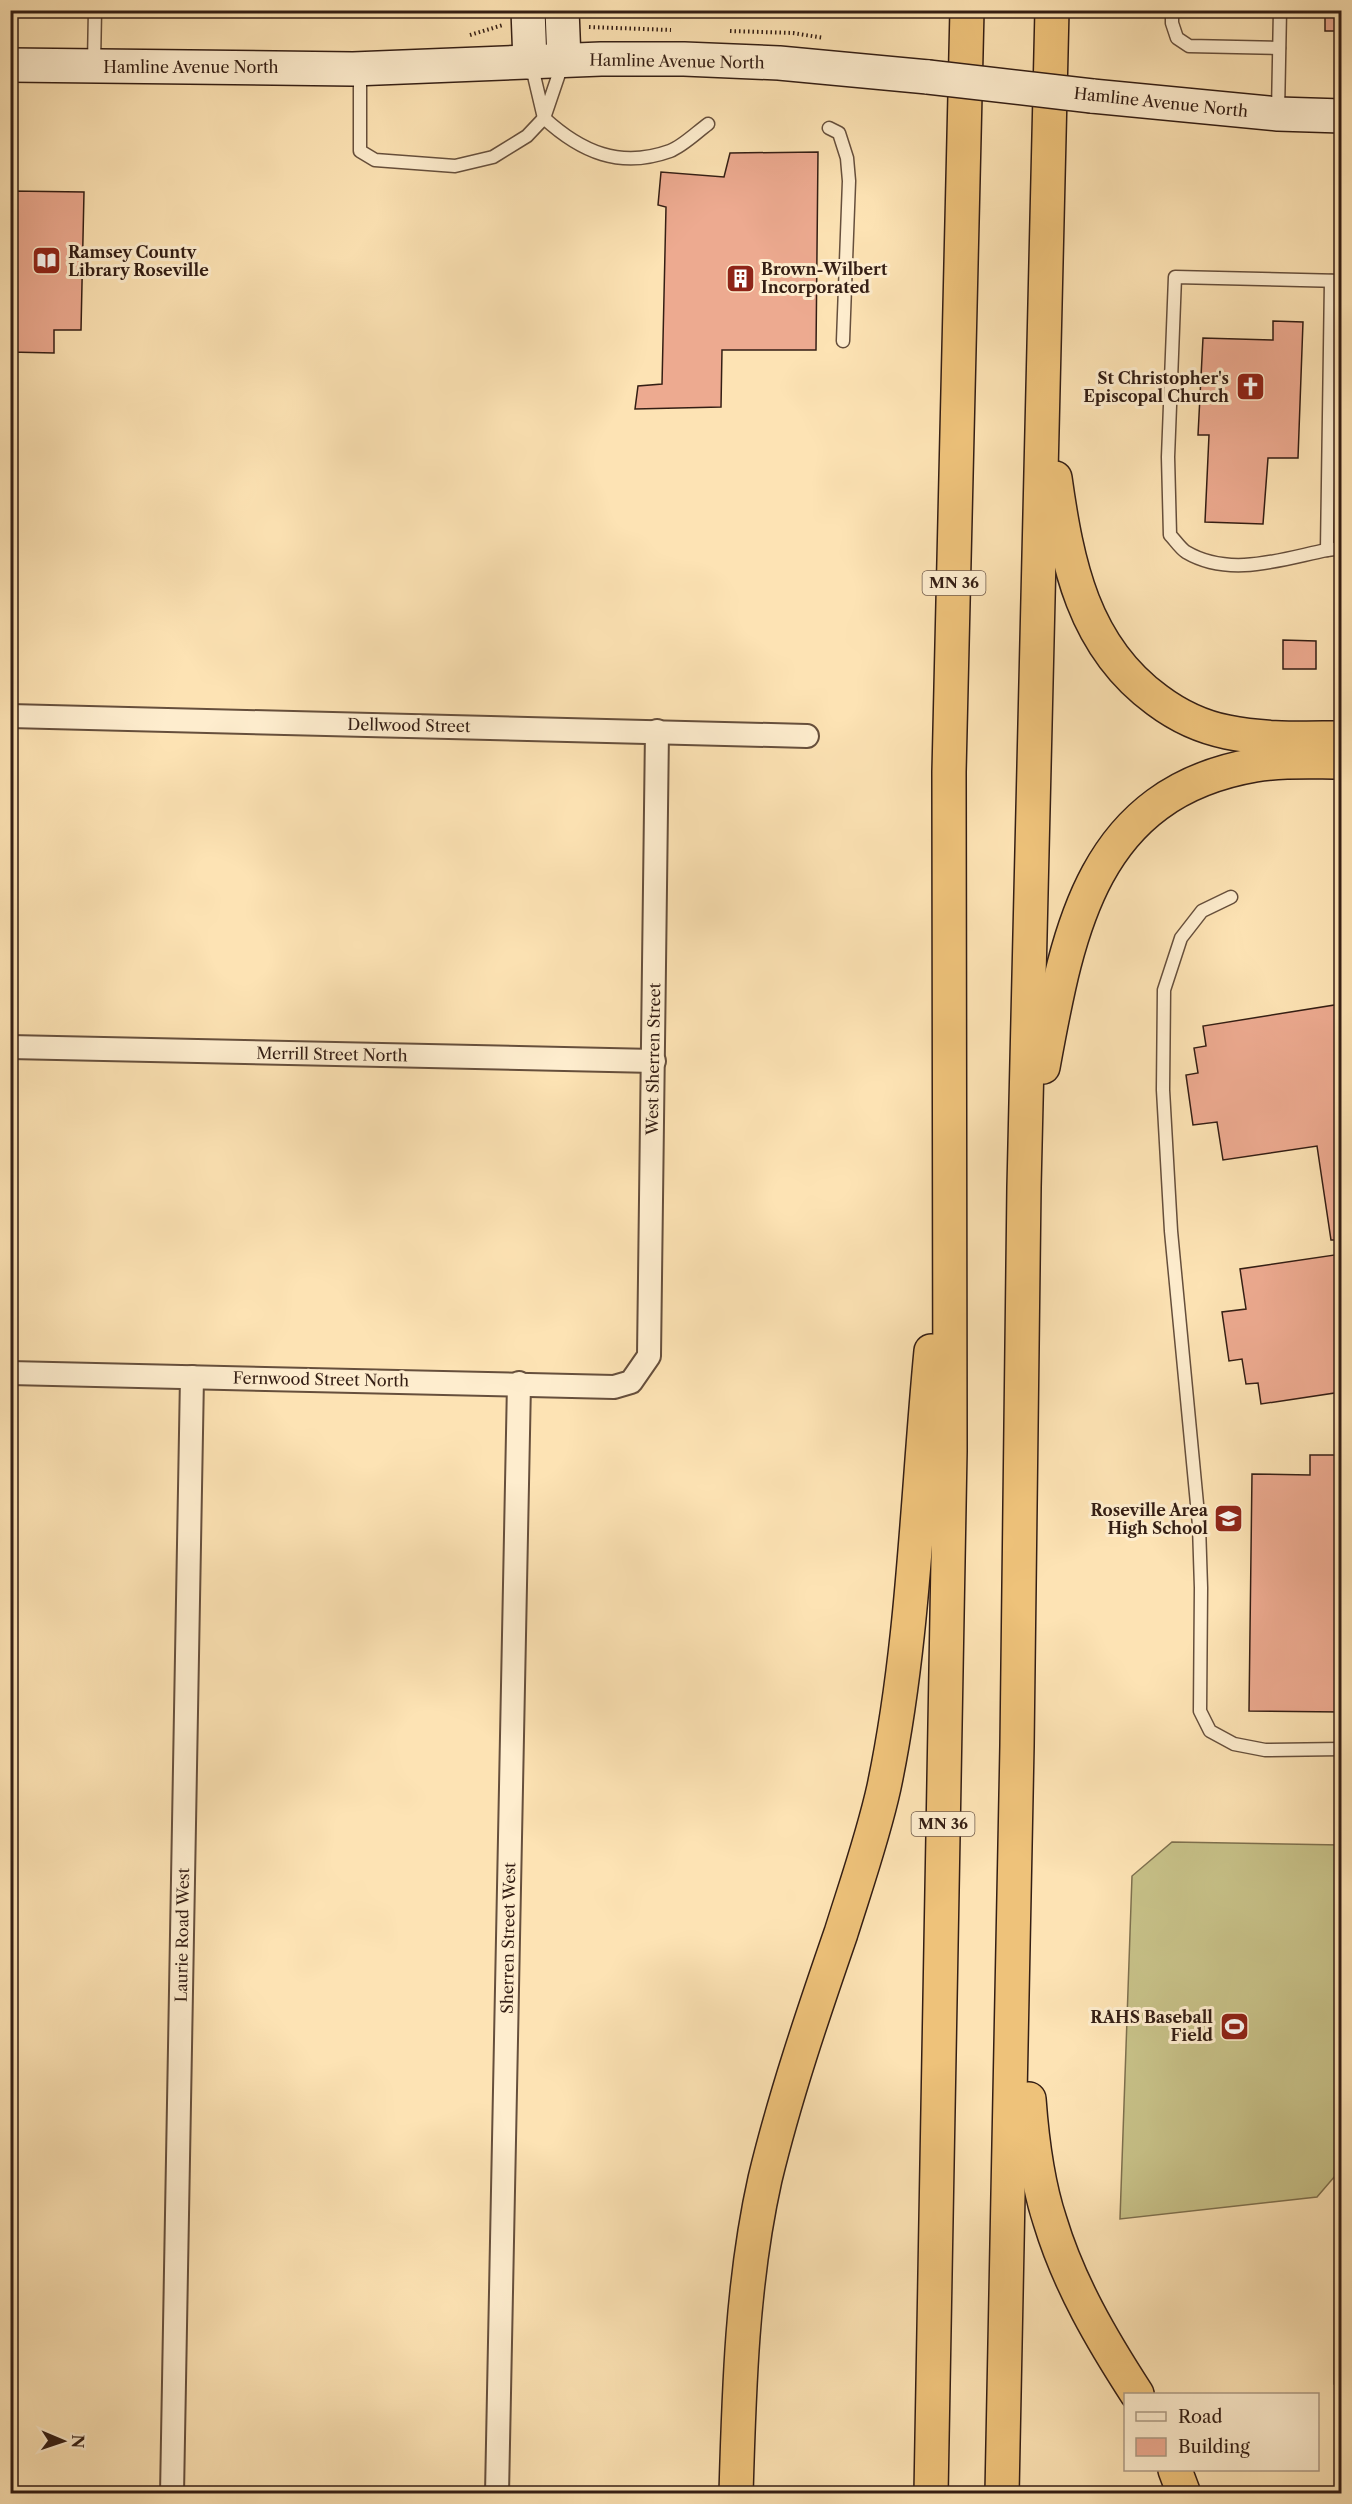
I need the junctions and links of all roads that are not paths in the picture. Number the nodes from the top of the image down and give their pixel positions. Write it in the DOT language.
graph roads {
  1 [pos="94,10"];
  2 [pos="528,10"];
  3 [pos="561,10"];
  4 [pos="968,10"];
  5 [pos="1052,10"];
  6 [pos="1172,10"];
  7 [pos="1280,10"];
  8 [pos="1279,48"];
  9 [pos="564,60"];
  10 [pos="530,62"];
  11 [pos="10,65"];
  12 [pos="94,67"];
  13 [pos="360,69"];
  14 [pos="1278,114"];
  15 [pos="1341,116"];
  16 [pos="544,117"];
  17 [pos="708,124"];
  18 [pos="829,129"];
  19 [pos="1336,281"];
  20 [pos="843,341"];
  21 [pos="1042,348"];
  22 [pos="1341,549"];
  23 [pos="1327,550"];
  24 [pos="10,716"];
  25 [pos="657,731"];
  26 [pos="807,736"];
  27 [pos="1341,738"];
  28 [pos="1341,762"];
  29 [pos="1231,897"];
  30 [pos="10,1047"];
  31 [pos="654,1061"];
  32 [pos="949,1155"];
  33 [pos="1024,1187"];
  34 [pos="10,1373"];
  35 [pos="192,1377"];
  36 [pos="631,1382"];
  37 [pos="519,1383"];
  38 [pos="1341,1749"];
  39 [pos="1014,1916"];
  40 [pos="1136,2393"];
  41 [pos="1176,2471"];
  42 [pos="172,2493"];
  43 [pos="497,2493"];
  44 [pos="736,2493"];
  45 [pos="931,2493"];
  46 [pos="1002,2493"];
  47 [pos="1184,2493"];
  1 -- 12 [label="lane"];
  2 -- 10 [label="street"];
  3 -- 9 [label="street"];
  4 -- 32 [label="highway, MN 36"];
  5 -- 21 [label="highway"];
  6 -- 8 [label="lane"];
  7 -- 8 [label="lane"];
  8 -- 14 [label="lane"];
  9 -- 10 [label="street, Hamline Avenue North"];
  9 -- 14 [label="street, Hamline Avenue North, bridge"];
  9 -- 16 [label="lane"];
  10 -- 13 [label="street, Hamline Avenue North"];
  10 -- 16 [label="lane"];
  11 -- 12 [label="street, Hamline Avenue North"];
  12 -- 13 [label="street, Hamline Avenue North"];
  13 -- 16 [label="lane"];
  14 -- 15 [label="street, Hamline Avenue North"];
  16 -- 17 [label="lane"];
  18 -- 20 [label="lane"];
  19 -- 23 [label="lane"];
  19 -- 23 [label="lane"];
  21 -- 27 [label="highway"];
  21 -- 33 [label="highway"];
  22 -- 23 [label="lane"];
  24 -- 25 [label="street, Dellwood Street"];
  25 -- 26 [label="street, Dellwood Street"];
  25 -- 31 [label="street, West Sherren Street"];
  28 -- 33 [label="highway"];
  29 -- 38 [label="lane"];
  30 -- 31 [label="street, Merrill Street North"];
  31 -- 36 [label="street, West Sherren Street"];
  32 -- 44 [label="highway"];
  32 -- 45 [label="highway, MN 36"];
  33 -- 39 [label="highway"];
  34 -- 35 [label="street, Fernwood Street North"];
  35 -- 37 [label="street, Fernwood Street North"];
  35 -- 42 [label="street, Laurie Road West"];
  36 -- 37 [label="street, Fernwood Street North"];
  37 -- 43 [label="street, Sherren Street West"];
  39 -- 40 [label="highway"];
  39 -- 46 [label="highway"];
  41 -- 47 [label="highway"];
}
